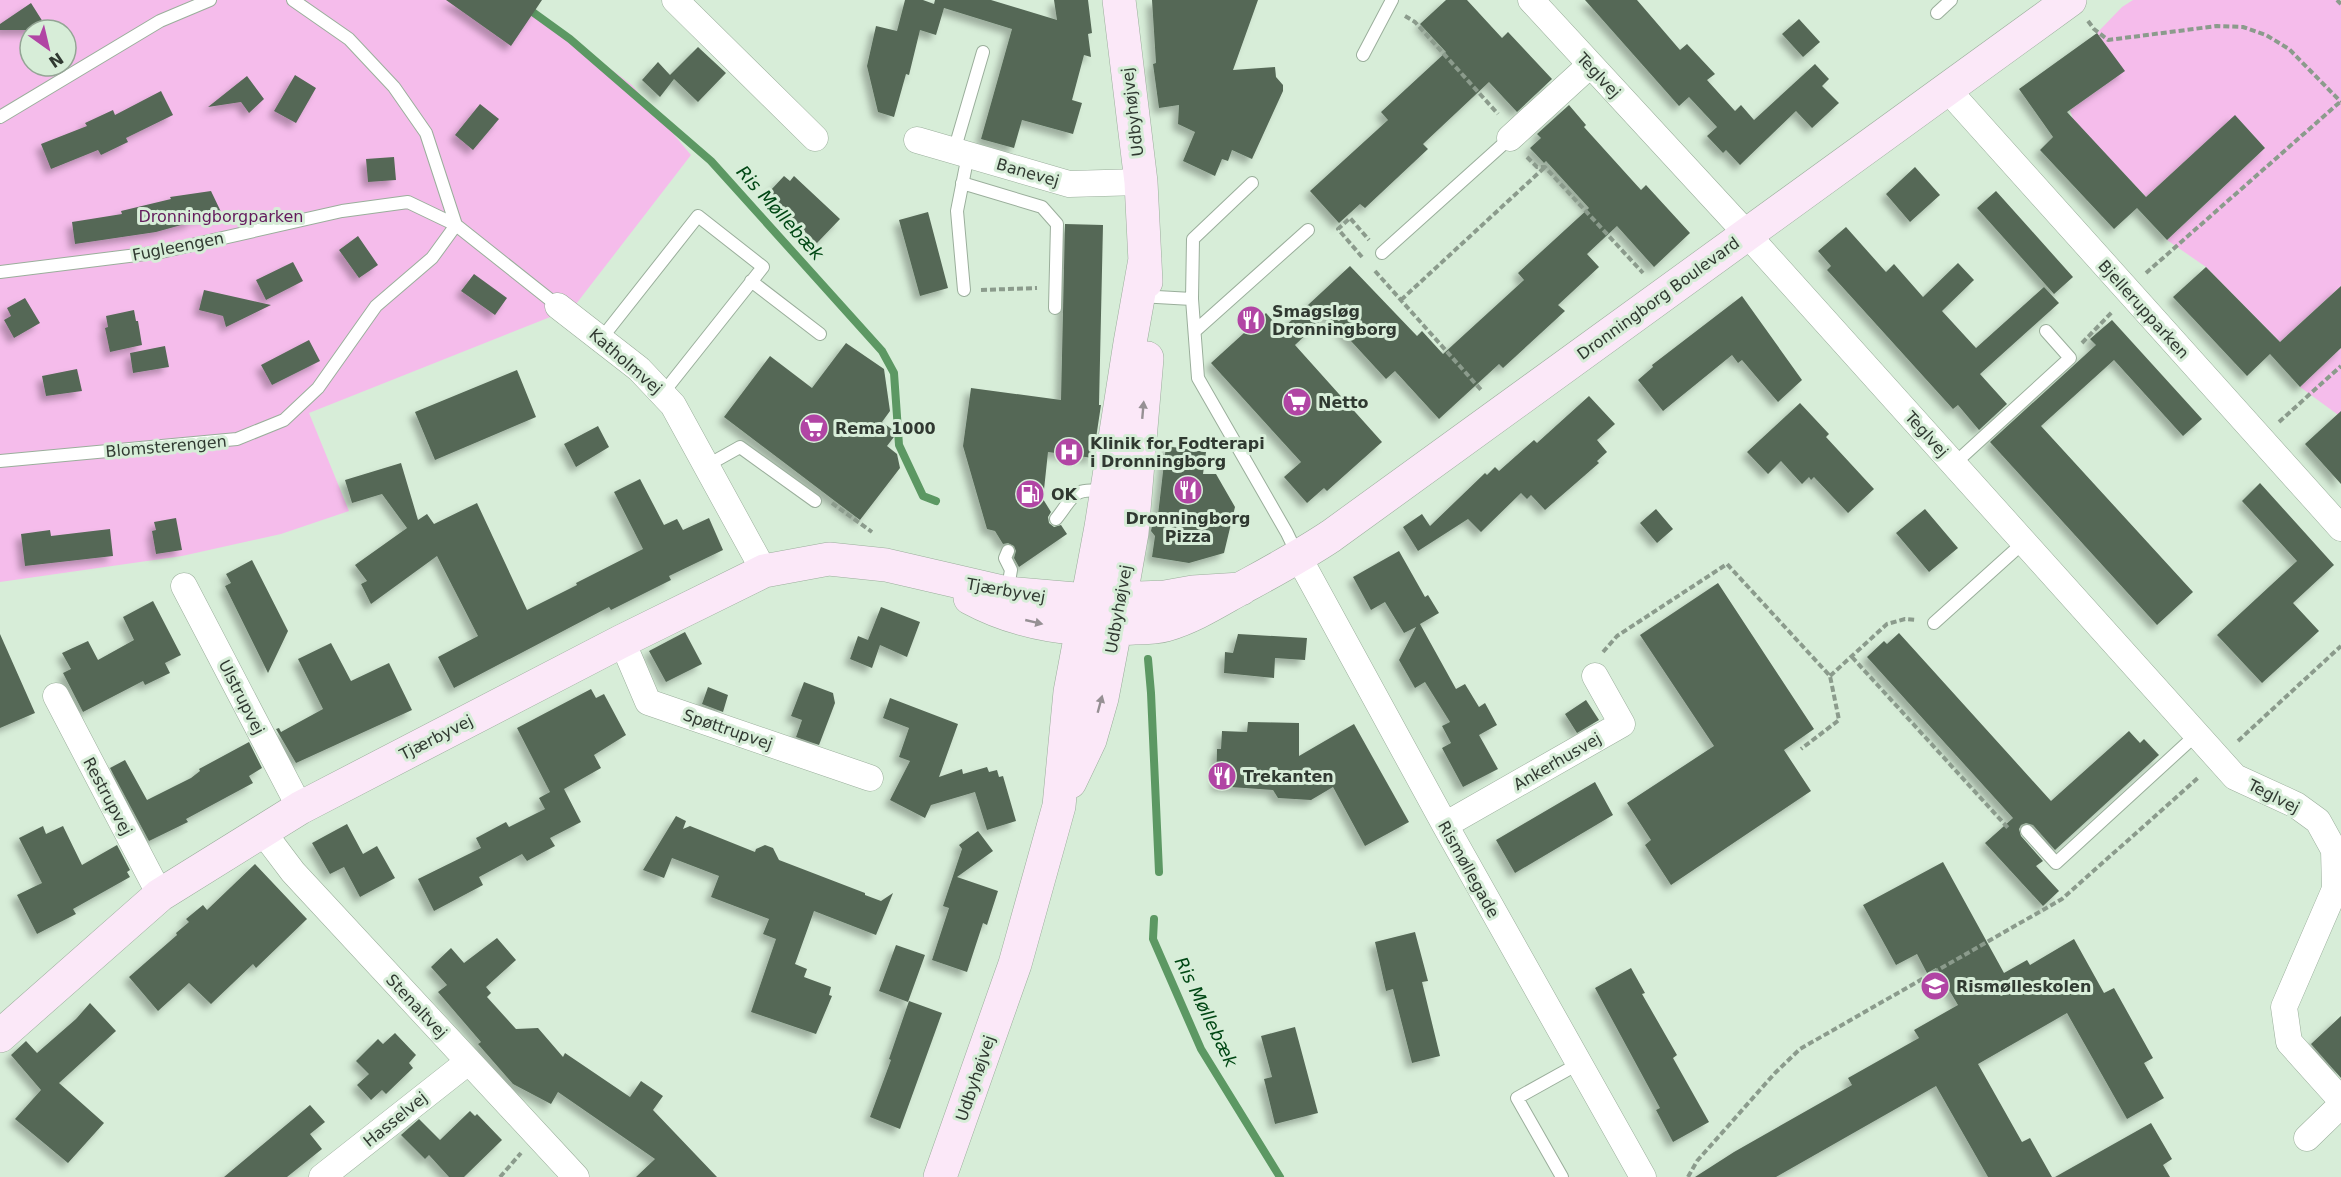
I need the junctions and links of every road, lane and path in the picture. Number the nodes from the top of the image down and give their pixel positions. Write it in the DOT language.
graph roads {
  1 [pos="210,0"];
  2 [pos="293,0"];
  3 [pos="675,0"];
  4 [pos="1119,0"];
  5 [pos="1392,0"];
  6 [pos="1531,0"];
  7 [pos="1951,0"];
  8 [pos="2337,0"];
  9 [pos="2341,4"];
  10 [pos="2060,9"];
  11 [pos="1937,13"];
  12 [pos="983,52"];
  13 [pos="1363,54"];
  14 [pos="1590,65"];
  15 [pos="1947,89"];
  16 [pos="2341,102"];
  17 [pos="0,117"];
  18 [pos="816,138"];
  19 [pos="1510,138"];
  20 [pos="917,140"];
  21 [pos="961,153"];
  22 [pos="1545,167"];
  23 [pos="1141,182"];
  24 [pos="962,183"];
  25 [pos="1252,183"];
  26 [pos="456,225"];
  27 [pos="1308,230"];
  28 [pos="1746,233"];
  29 [pos="1382,254"];
  30 [pos="0,272"];
  31 [pos="751,281"];
  32 [pos="1056,287"];
  33 [pos="964,291"];
  34 [pos="2129,292"];
  35 [pos="1142,296"];
  36 [pos="1191,299"];
  37 [pos="1401,300"];
  38 [pos="558,306"];
  39 [pos="1055,308"];
  40 [pos="1195,331"];
  41 [pos="2046,331"];
  42 [pos="819,334"];
  43 [pos="601,339"];
  44 [pos="2070,358"];
  45 [pos="2341,366"];
  46 [pos="663,393"];
  47 [pos="1499,412"];
  48 [pos="2261,439"];
  49 [pos="0,461"];
  50 [pos="1954,464"];
  51 [pos="706,465"];
  52 [pos="1121,494"];
  53 [pos="815,501"];
  54 [pos="1056,519"];
  55 [pos="2341,528"];
  56 [pos="2024,542"];
  57 [pos="1008,551"];
  58 [pos="1299,558"];
  59 [pos="886,565"];
  60 [pos="764,571"];
  61 [pos="184,586"];
  62 [pos="1005,604"];
  63 [pos="1084,615"];
  64 [pos="1117,615"];
  65 [pos="1934,623"];
  66 [pos="622,641"];
  67 [pos="2341,646"];
  68 [pos="1852,657"];
  69 [pos="1595,676"];
  70 [pos="1830,676"];
  71 [pos="56,696"];
  72 [pos="2197,734"];
  73 [pos="1801,749"];
  74 [pos="2219,759"];
  75 [pos="870,778"];
  76 [pos="1059,806"];
  77 [pos="300,808"];
  78 [pos="1445,825"];
  79 [pos="262,831"];
  80 [pos="2027,831"];
  81 [pos="2337,848"];
  82 [pos="160,895"];
  83 [pos="0,1036"];
  84 [pos="468,1062"];
  85 [pos="1578,1064"];
  86 [pos="2341,1100"];
  87 [pos="2341,1105"];
  88 [pos="2307,1138"];
  89 [pos="322,1177"];
  90 [pos="576,1177"];
  91 [pos="940,1177"];
  92 [pos="1562,1177"];
  93 [pos="1643,1177"];
  94 [pos="1688,1177"];
  1 -- 17 [label="lane"];
  2 -- 26 [label="lane"];
  3 -- 18 [label="street"];
  4 -- 23 [label="street, Udbyhøjvej"];
  5 -- 13 [label="lane"];
  6 -- 14 [label="street, Teglvej"];
  7 -- 11 [label="lane"];
  8 -- 9 [label="path"];
  10 -- 15 [label="street, Dronningborg Boulevard"];
  10 -- 16 [label="path"];
  12 -- 21 [label="lane"];
  14 -- 19 [label="street"];
  14 -- 28 [label="street, Teglvej"];
  15 -- 28 [label="street, Dronningborg Boulevard"];
  15 -- 34 [label="street, Bjellerupparken"];
  16 -- 34 [label="path"];
  19 -- 29 [label="lane"];
  20 -- 21 [label="street, Banevej"];
  21 -- 23 [label="street, Banevej"];
  21 -- 24 [label="lane"];
  22 -- 37 [label="path"];
  23 -- 35 [label="street, Udbyhøjvej"];
  24 -- 32 [label="lane"];
  24 -- 33 [label="lane"];
  25 -- 36 [label="lane"];
  26 -- 30 [label="lane, Fugleengen"];
  26 -- 38 [label="lane, Katholmvej"];
  26 -- 49 [label="lane, Blomsterengen"];
  27 -- 40 [label="lane"];
  28 -- 47 [label="street, Dronningborg Boulevard"];
  28 -- 50 [label="street, Teglvej"];
  29 -- 37 [label="path"];
  31 -- 42 [label="lane"];
  31 -- 43 [label="lane"];
  31 -- 46 [label="lane"];
  32 -- 33 [label="path"];
  32 -- 39 [label="lane"];
  34 -- 44 [label="path"];
  34 -- 48 [label="street, Bjellerupparken"];
  35 -- 36 [label="lane"];
  35 -- 52 [label="street, Udbyhøjvej"];
  36 -- 40 [label="lane"];
  37 -- 47 [label="path"];
  38 -- 43 [label="street, Katholmvej"];
  40 -- 58 [label="lane"];
  41 -- 44 [label="lane"];
  43 -- 46 [label="street, Katholmvej"];
  44 -- 50 [label="lane"];
  45 -- 48 [label="path"];
  46 -- 51 [label="street, Katholmvej"];
  47 -- 58 [label="street, Dronningborg Boulevard"];
  48 -- 55 [label="street, Bjellerupparken"];
  50 -- 56 [label="street, Teglvej"];
  51 -- 53 [label="lane"];
  51 -- 60 [label="street, Katholmvej"];
  52 -- 54 [label="lane"];
  52 -- 63 [label="street, Udbyhøjvej"];
  52 -- 64 [label="street, Udbyhøjvej"];
  53 -- 59 [label="path"];
  56 -- 65 [label="lane"];
  56 -- 72 [label="street, Teglvej"];
  57 -- 62 [label="lane"];
  58 -- 64 [label="street, Dronningborg Boulevard"];
  58 -- 78 [label="street, Rismøllegade"];
  59 -- 60 [label="street, Tjærbyvej"];
  59 -- 62 [label="street, Tjærbyvej"];
  60 -- 66 [label="street, Tjærbyvej"];
  61 -- 77 [label="street, Ulstrupvej"];
  62 -- 63 [label="street, Tjærbyvej"];
  63 -- 64 [label="street, Tjærbyvej"];
  63 -- 76 [label="street, Udbyhøjvej"];
  76 -- 64 [label="street, Udbyhøjvej, one-way"];
  65 -- 68 [label="path"];
  66 -- 75 [label="street, Spøttrupvej"];
  66 -- 77 [label="street, Tjærbyvej"];
  67 -- 74 [label="path"];
  68 -- 70 [label="path"];
  68 -- 80 [label="path"];
  69 -- 70 [label="path"];
  69 -- 78 [label="street, Ankerhusvej"];
  70 -- 73 [label="path"];
  71 -- 82 [label="street, Restrupvej"];
  72 -- 74 [label="street, Teglvej"];
  72 -- 80 [label="lane"];
  74 -- 81 [label="street, Teglvej"];
  74 -- 94 [label="path"];
  76 -- 91 [label="street, Udbyhøjvej"];
  77 -- 79 [label="street, Tjærbyvej"];
  78 -- 85 [label="street, Rismøllegade"];
  79 -- 82 [label="street, Tjærbyvej"];
  79 -- 84 [label="street, Stenaltvej"];
  81 -- 86 [label="street, Teglvej"];
  82 -- 83 [label="street, Tjærbyvej"];
  84 -- 89 [label="street, Hasselvej"];
  84 -- 90 [label="street, Stenaltvej"];
  85 -- 92 [label="lane"];
  85 -- 93 [label="street, Rismøllegade"];
  87 -- 88 [label="street"];
}
